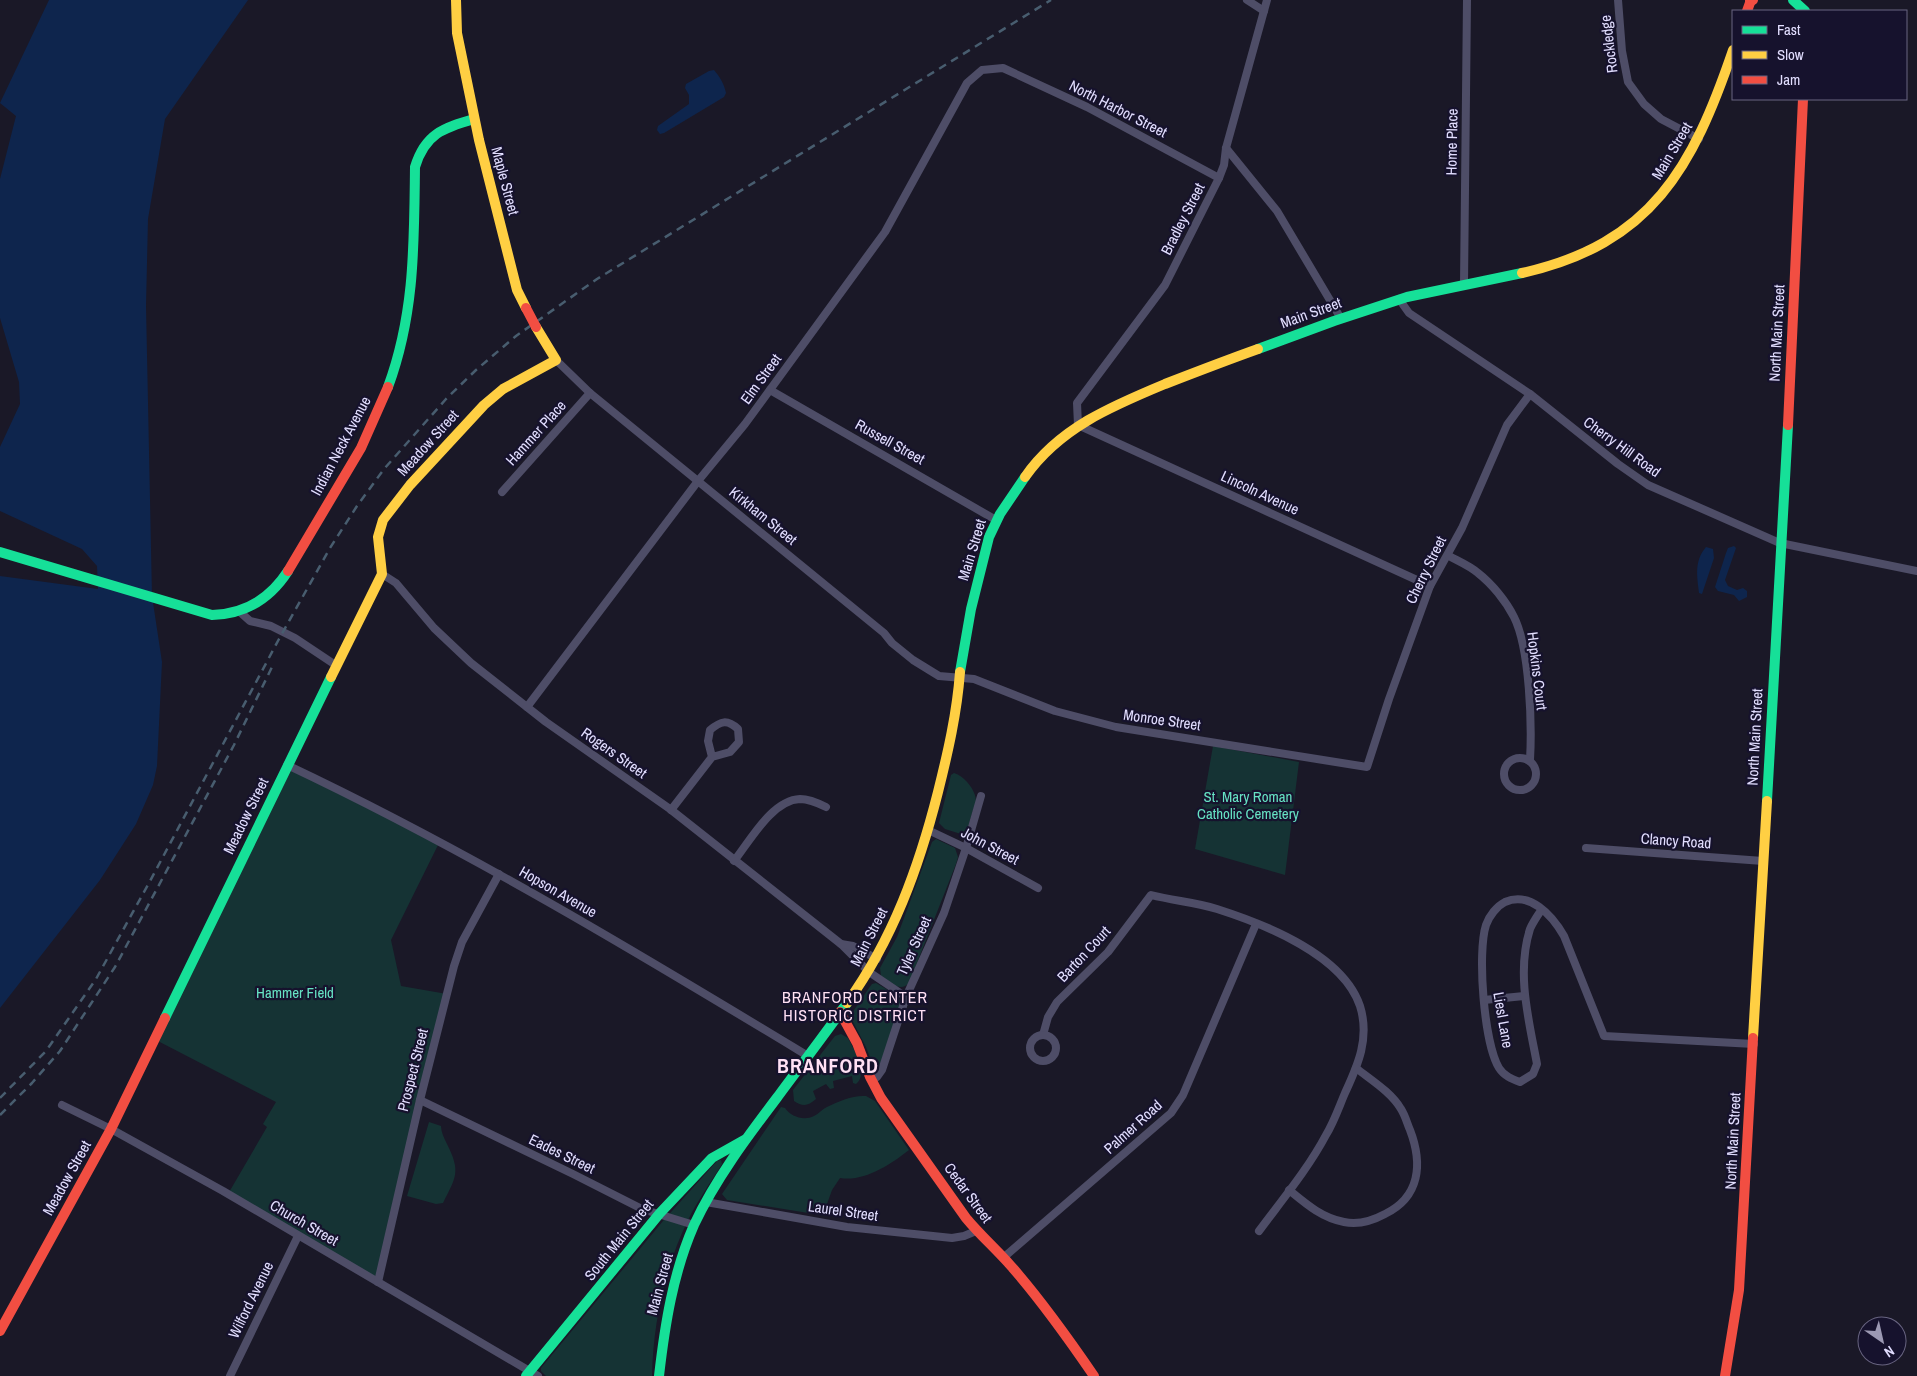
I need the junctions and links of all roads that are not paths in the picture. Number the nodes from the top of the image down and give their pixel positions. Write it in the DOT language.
graph roads {
  1 [pos="456,0"];
  2 [pos="1247,0"];
  3 [pos="1267,0"];
  4 [pos="1467,0"];
  5 [pos="1618,0"];
  6 [pos="1793,0"];
  7 [pos="1804,10"];
  8 [pos="1264,11"];
  9 [pos="1732,53"];
  10 [pos="1002,68"];
  11 [pos="1803,100"];
  12 [pos="474,118"];
  13 [pos="1700,139"];
  14 [pos="1226,148"];
  15 [pos="1220,178"];
  16 [pos="1464,284"];
  17 [pos="1399,299"];
  18 [pos="1340,318"];
  19 [pos="556,360"];
  20 [pos="770,390"];
  21 [pos="590,393"];
  22 [pos="1530,394"];
  23 [pos="1078,425"];
  24 [pos="698,481"];
  25 [pos="502,492"];
  26 [pos="996,520"];
  27 [pos="1780,543"];
  28 [pos="0,552"];
  29 [pos="1449,556"];
  30 [pos="1917,571"];
  31 [pos="382,574"];
  32 [pos="1430,586"];
  33 [pos="240,612"];
  34 [pos="337,666"];
  35 [pos="959,679"];
  36 [pos="527,706"];
  37 [pos="712,757"];
  38 [pos="1530,760"];
  39 [pos="287,765"];
  40 [pos="1367,767"];
  41 [pos="981,796"];
  42 [pos="826,807"];
  43 [pos="671,810"];
  44 [pos="928,830"];
  45 [pos="966,848"];
  46 [pos="1586,848"];
  47 [pos="734,861"];
  48 [pos="1763,861"];
  49 [pos="499,874"];
  50 [pos="1038,888"];
  51 [pos="1542,909"];
  52 [pos="1256,924"];
  53 [pos="841,944"];
  54 [pos="877,959"];
  55 [pos="869,972"];
  56 [pos="1524,996"];
  57 [pos="906,997"];
  58 [pos="1484,1000"];
  59 [pos="840,1012"];
  60 [pos="1044,1035"];
  61 [pos="1754,1044"];
  62 [pos="808,1056"];
  63 [pos="1356,1068"];
  64 [pos="872,1081"];
  65 [pos="420,1100"];
  66 [pos="62,1105"];
  67 [pos="111,1129"];
  68 [pos="748,1138"];
  69 [pos="1289,1190"];
  70 [pos="706,1202"];
  71 [pos="660,1213"];
  72 [pos="694,1225"];
  73 [pos="976,1231"];
  74 [pos="1259,1231"];
  75 [pos="298,1236"];
  76 [pos="1003,1258"];
  77 [pos="378,1282"];
  78 [pos="0,1331"];
  79 [pos="532,1374"];
  80 [pos="230,1376"];
  81 [pos="659,1376"];
  82 [pos="1094,1376"];
  83 [pos="1725,1376"];
  1 -- 12 [label="main road, Maple Street"];
  2 -- 8 [label="street"];
  3 -- 8 [label="street, Bradley Street"];
  4 -- 16 [label="street, Home Place"];
  5 -- 13 [label="street, Rockledge"];
  6 -- 7 [label="main road"];
  8 -- 14 [label="street, Bradley Street"];
  9 -- 13 [label="main road, Main Street"];
  10 -- 15 [label="street, North Harbor Street"];
  10 -- 20 [label="street, Elm Street"];
  11 -- 27 [label="main road, North Main Street"];
  12 -- 19 [label="main road, Maple Street, bridge"];
  12 -- 33 [label="main road, Indian Neck Avenue"];
  13 -- 16 [label="main road, Main Street"];
  14 -- 15 [label="street, Bradley Street"];
  14 -- 18 [label="street"];
  15 -- 23 [label="street, Bradley Street"];
  16 -- 17 [label="main road, Main Street"];
  17 -- 18 [label="main road, Main Street"];
  17 -- 22 [label="street, Cherry Hill Road"];
  18 -- 23 [label="main road, Main Street"];
  19 -- 21 [label="street, Kirkham Street"];
  19 -- 31 [label="main road, Meadow Street"];
  20 -- 24 [label="street, Elm Street"];
  20 -- 26 [label="street, Russell Street"];
  21 -- 24 [label="street, Kirkham Street"];
  21 -- 25 [label="street, Hammer Place"];
  22 -- 27 [label="street, Cherry Hill Road"];
  22 -- 29 [label="street, Cherry Street"];
  23 -- 26 [label="main road, Main Street"];
  23 -- 32 [label="street, Lincoln Avenue"];
  24 -- 35 [label="street, Kirkham Street"];
  24 -- 36 [label="street, Elm Street"];
  26 -- 35 [label="main road, Main Street"];
  27 -- 30 [label="street, Cherry Hill Road"];
  27 -- 48 [label="main road, North Main Street"];
  28 -- 33 [label="main road, Indian Neck Avenue"];
  29 -- 32 [label="street, Cherry Street"];
  29 -- 38 [label="street, Hopkins Court"];
  31 -- 34 [label="main road, Meadow Street"];
  31 -- 36 [label="street, Rogers Street"];
  32 -- 40 [label="street, Cherry Street"];
  33 -- 34 [label="street"];
  34 -- 39 [label="main road, Meadow Street"];
  35 -- 40 [label="street, Monroe Street"];
  35 -- 44 [label="main road, Main Street"];
  36 -- 43 [label="street, Rogers Street"];
  37 -- 37 [label="street"];
  37 -- 43 [label="street"];
  38 -- 38 [label="street, Hopkins Court"];
  39 -- 49 [label="street, Hopson Avenue"];
  39 -- 67 [label="main road, Meadow Street"];
  41 -- 45 [label="street, Tyler Street"];
  42 -- 47 [label="street"];
  43 -- 47 [label="street, Rogers Street"];
  44 -- 45 [label="street, John Street"];
  44 -- 54 [label="main road, Main Street"];
  45 -- 50 [label="street, John Street"];
  45 -- 57 [label="street, Tyler Street"];
  46 -- 48 [label="street, Clancy Road"];
  47 -- 53 [label="street, Rogers Street"];
  48 -- 61 [label="main road, North Main Street"];
  49 -- 62 [label="street, Hopson Avenue"];
  49 -- 65 [label="street, Prospect Street"];
  51 -- 56 [label="street, Liesl Lane"];
  51 -- 58 [label="street, Liesl Lane"];
  51 -- 61 [label="street, Liesl Lane"];
  52 -- 60 [label="street, Barton Court"];
  52 -- 63 [label="street"];
  52 -- 76 [label="street, Palmer Road"];
  53 -- 54 [label="street, Rogers Street"];
  53 -- 55 [label="street, Rogers Street"];
  54 -- 55 [label="main road, Main Street"];
  55 -- 57 [label="street, Rogers Street"];
  55 -- 59 [label="main road, Main Street"];
  56 -- 58 [label="street"];
  56 -- 58 [label="street, Liesl Lane"];
  57 -- 64 [label="street, Tyler Street"];
  59 -- 62 [label="main road, Main Street"];
  59 -- 64 [label="main road, Cedar Street"];
  61 -- 83 [label="main road, North Main Street"];
  62 -- 68 [label="main road, Main Street"];
  63 -- 69 [label="street"];
  63 -- 69 [label="street"];
  64 -- 73 [label="main road, Cedar Street"];
  65 -- 71 [label="street, Eades Street"];
  65 -- 77 [label="street, Prospect Street"];
  66 -- 67 [label="street, Church Street"];
  67 -- 75 [label="street, Church Street"];
  67 -- 78 [label="main road, Meadow Street"];
  68 -- 70 [label="main road, Main Street"];
  68 -- 71 [label="main road, South Main Street"];
  69 -- 74 [label="street"];
  70 -- 72 [label="main road, Main Street"];
  70 -- 73 [label="street, Laurel Street"];
  71 -- 72 [label="street, Eades Street"];
  71 -- 79 [label="main road, South Main Street"];
  72 -- 81 [label="main road, Main Street"];
  73 -- 76 [label="main road, Cedar Street"];
  75 -- 77 [label="street, Church Street"];
  75 -- 80 [label="street, Wilford Avenue"];
  76 -- 82 [label="main road, Cedar Street"];
  77 -- 79 [label="street, Church Street"];
}
